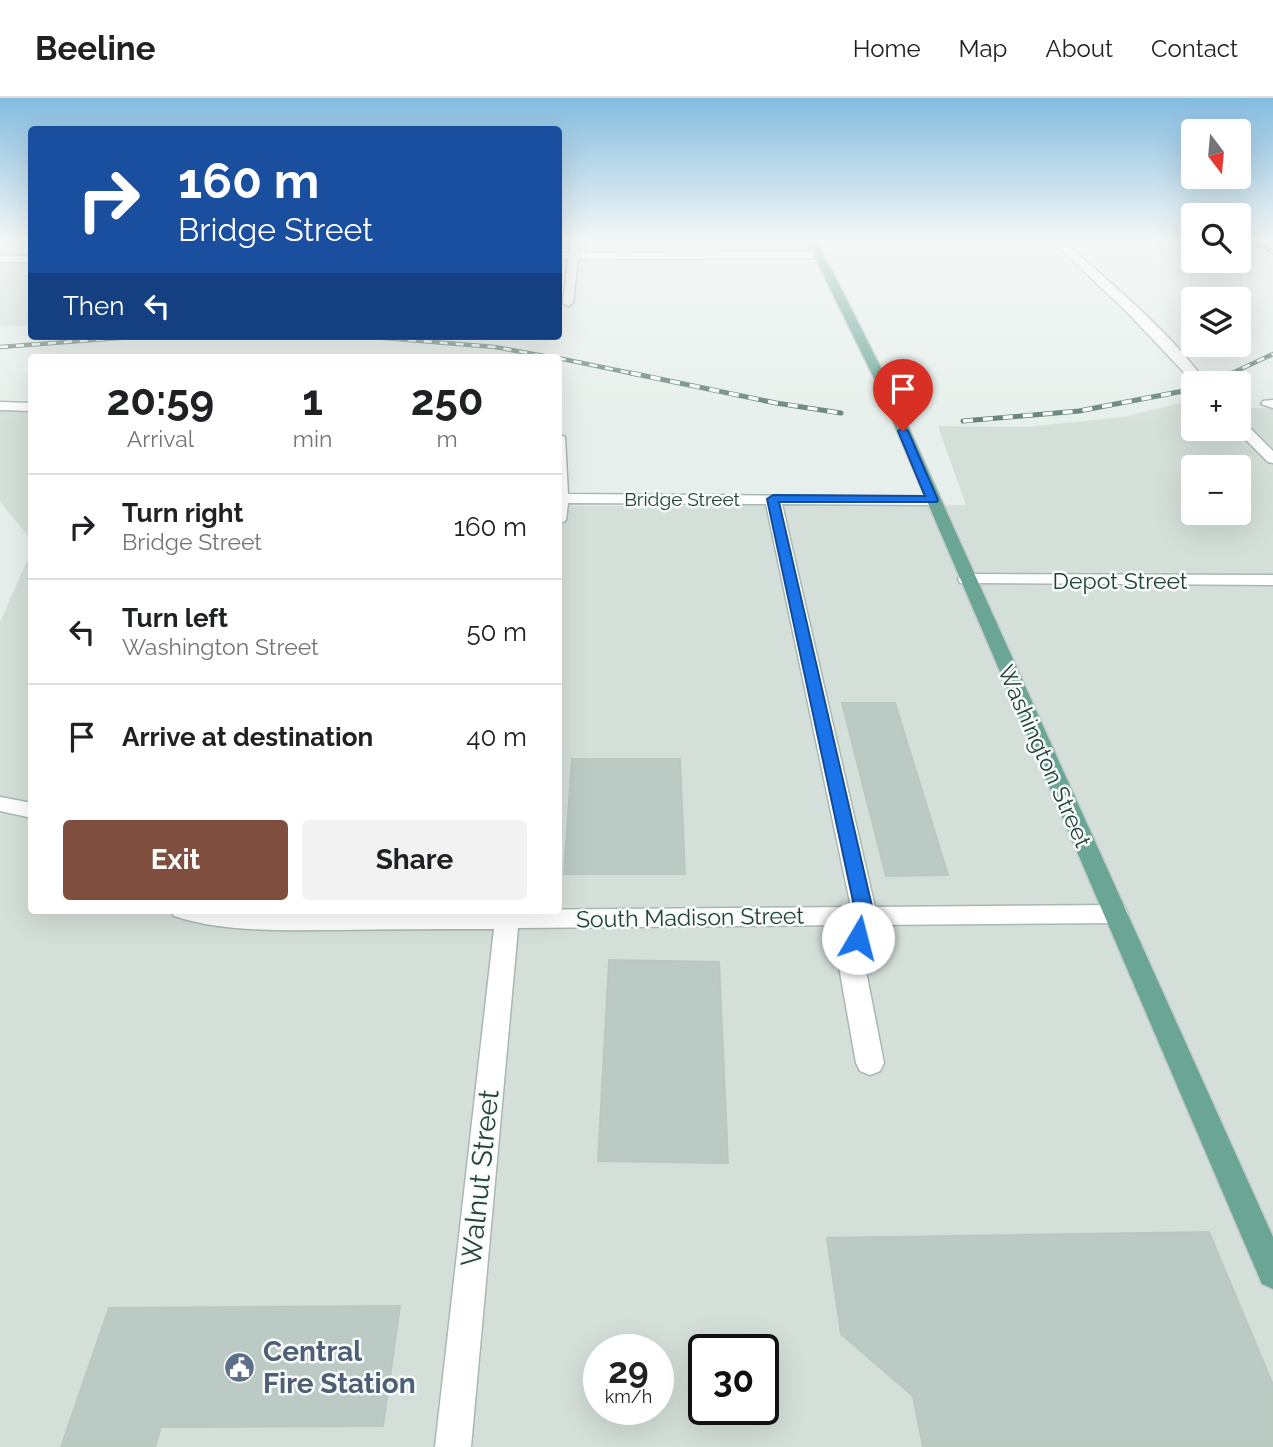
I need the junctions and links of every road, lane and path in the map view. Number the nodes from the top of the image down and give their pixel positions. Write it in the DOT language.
graph roads {
  1 [pos="843,304"];
  2 [pos="1128,304"];
  3 [pos="1190,371"];
  4 [pos="0,406"];
  5 [pos="28,407"];
  6 [pos="1251,437"];
  7 [pos="1273,459"];
  8 [pos="562,498"];
  9 [pos="773,499"];
  10 [pos="933,500"];
  11 [pos="966,579"];
  12 [pos="1273,580"];
  13 [pos="0,804"];
  14 [pos="28,810"];
  15 [pos="207,914"];
  16 [pos="1116,914"];
  17 [pos="507,915"];
  18 [pos="865,915"];
  19 [pos="870,1063"];
  20 [pos="1273,1273"];
  21 [pos="453,1447"];
  1 -- 10 [label="main road, Washington Street"];
  2 -- 3 [label="street"];
  4 -- 5 [label="street"];
  6 -- 7 [label="street"];
  8 -- 9 [label="street, Bridge Street"];
  9 -- 10 [label="street, Bridge Street"];
  9 -- 18 [label="street"];
  10 -- 11 [label="main road, Washington Street"];
  11 -- 12 [label="street, Depot Street"];
  11 -- 16 [label="main road, Washington Street"];
  13 -- 14 [label="street"];
  15 -- 17 [label="street, South Madison Street"];
  16 -- 18 [label="street, South Madison Street"];
  16 -- 20 [label="main road, Washington Street"];
  17 -- 18 [label="street, South Madison Street"];
  17 -- 21 [label="street, Walnut Street"];
  18 -- 19 [label="street"];
}
